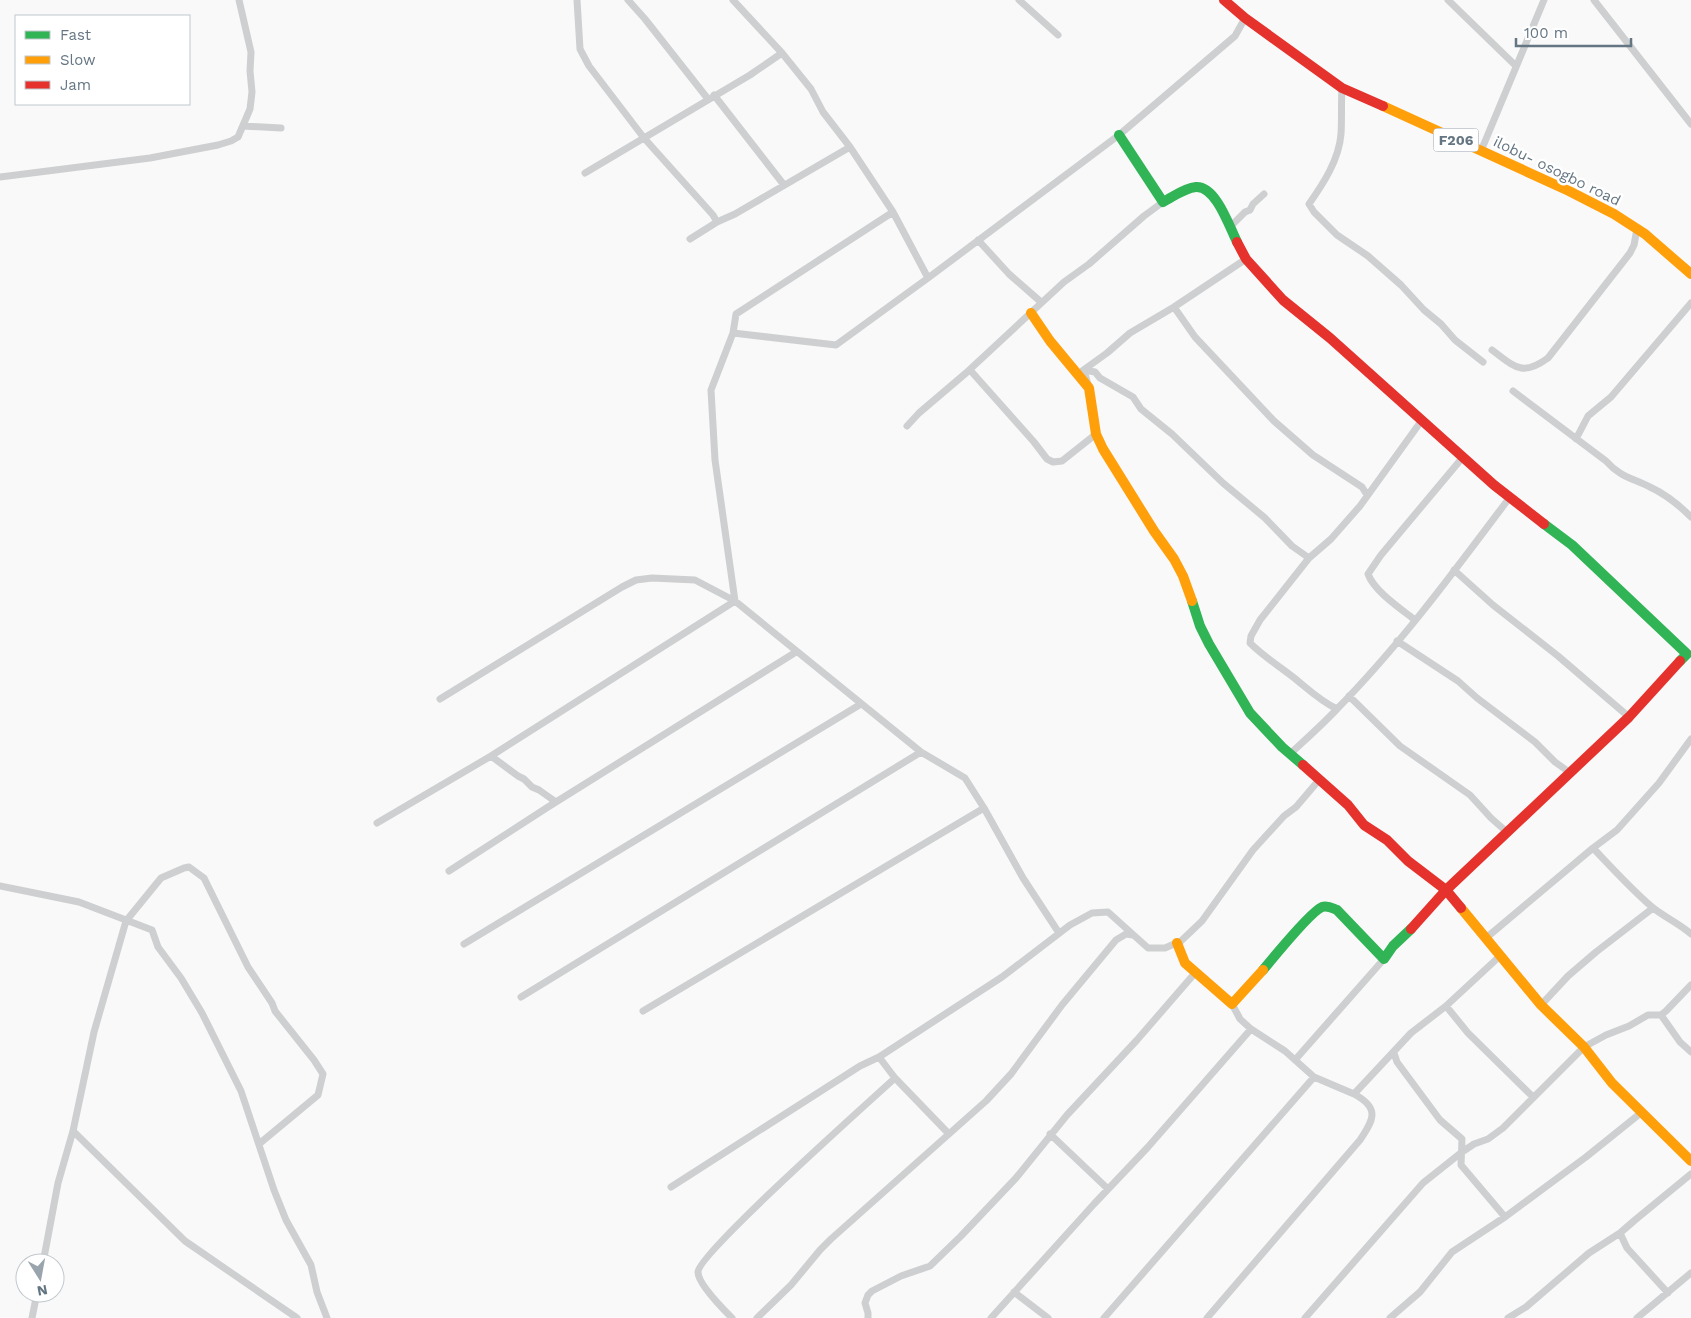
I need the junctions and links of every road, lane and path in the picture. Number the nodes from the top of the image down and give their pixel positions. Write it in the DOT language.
graph roads {
  1 [pos="239,0"];
  2 [pos="577,0"];
  3 [pos="628,0"];
  4 [pos="733,0"];
  5 [pos="1019,0"];
  6 [pos="1224,0"];
  7 [pos="1448,0"];
  8 [pos="1544,0"];
  9 [pos="1594,0"];
  10 [pos="1245,18"];
  11 [pos="1058,35"];
  12 [pos="782,53"];
  13 [pos="1516,66"];
  14 [pos="1342,88"];
  15 [pos="711,97"];
  16 [pos="1691,124"];
  17 [pos="243,126"];
  18 [pos="281,128"];
  19 [pos="1119,134"];
  20 [pos="644,138"];
  21 [pos="850,147"];
  22 [pos="1481,151"];
  23 [pos="585,173"];
  24 [pos="0,177"];
  25 [pos="784,185"];
  26 [pos="1264,194"];
  27 [pos="1163,202"];
  28 [pos="893,212"];
  29 [pos="717,222"];
  30 [pos="1230,227"];
  31 [pos="1637,229"];
  32 [pos="690,239"];
  33 [pos="978,240"];
  34 [pos="1246,259"];
  35 [pos="1691,274"];
  36 [pos="928,278"];
  37 [pos="1041,302"];
  38 [pos="1691,302"];
  39 [pos="1174,307"];
  40 [pos="1032,313"];
  41 [pos="733,333"];
  42 [pos="1492,350"];
  43 [pos="1483,362"];
  44 [pos="970,370"];
  45 [pos="1080,372"];
  46 [pos="1513,391"];
  47 [pos="1422,420"];
  48 [pos="907,426"];
  49 [pos="1096,434"];
  50 [pos="1576,439"];
  51 [pos="1463,457"];
  52 [pos="1367,495"];
  53 [pos="1510,496"];
  54 [pos="1691,517"];
  55 [pos="1310,558"];
  56 [pos="1454,570"];
  57 [pos="735,601"];
  58 [pos="1414,620"];
  59 [pos="1398,640"];
  60 [pos="796,652"];
  61 [pos="1689,652"];
  62 [pos="1349,696"];
  63 [pos="440,699"];
  64 [pos="861,704"];
  65 [pos="1338,709"];
  66 [pos="1629,717"];
  67 [pos="1691,738"];
  68 [pos="921,752"];
  69 [pos="1290,754"];
  70 [pos="492,756"];
  71 [pos="1569,772"];
  72 [pos="1319,780"];
  73 [pos="556,802"];
  74 [pos="984,808"];
  75 [pos="377,823"];
  76 [pos="1508,833"];
  77 [pos="1593,848"];
  78 [pos="449,872"];
  79 [pos="0,886"];
  80 [pos="1446,890"];
  81 [pos="1653,908"];
  82 [pos="126,921"];
  83 [pos="1059,933"];
  84 [pos="1691,934"];
  85 [pos="1133,935"];
  86 [pos="1486,938"];
  87 [pos="1177,943"];
  88 [pos="464,944"];
  89 [pos="1501,955"];
  90 [pos="1384,959"];
  91 [pos="1195,973"];
  92 [pos="1691,985"];
  93 [pos="521,997"];
  94 [pos="1232,1004"];
  95 [pos="1541,1005"];
  96 [pos="1446,1006"];
  97 [pos="643,1011"];
  98 [pos="1661,1015"];
  99 [pos="1250,1029"];
  100 [pos="1584,1047"];
  101 [pos="1691,1052"];
  102 [pos="1394,1053"];
  103 [pos="879,1057"];
  104 [pos="1295,1060"];
  105 [pos="1314,1077"];
  106 [pos="895,1078"];
  107 [pos="1354,1094"];
  108 [pos="1533,1097"];
  109 [pos="1642,1112"];
  110 [pos="73,1131"];
  111 [pos="949,1134"];
  112 [pos="1050,1134"];
  113 [pos="259,1144"];
  114 [pos="1462,1152"];
  115 [pos="1691,1161"];
  116 [pos="1691,1174"];
  117 [pos="671,1187"];
  118 [pos="1108,1189"];
  119 [pos="1505,1217"];
  120 [pos="1620,1233"];
  121 [pos="45,1253"];
  122 [pos="1691,1273"];
  123 [pos="1014,1292"];
  124 [pos="1668,1293"];
  125 [pos="35,1303"];
  126 [pos="32,1318"];
  127 [pos="297,1318"];
  128 [pos="327,1318"];
  129 [pos="732,1318"];
  130 [pos="757,1318"];
  131 [pos="868,1318"];
  132 [pos="991,1318"];
  133 [pos="1048,1318"];
  134 [pos="1104,1318"];
  135 [pos="1207,1318"];
  136 [pos="1305,1318"];
  137 [pos="1390,1318"];
  138 [pos="1508,1318"];
  139 [pos="1637,1318"];
  1 -- 17 [label="street"];
  2 -- 20 [label="street"];
  3 -- 15 [label="street"];
  4 -- 12 [label="street"];
  5 -- 11 [label="street"];
  6 -- 10 [label="street, ilobu- osogbo road / F206"];
  7 -- 13 [label="street"];
  8 -- 13 [label="street"];
  9 -- 16 [label="street"];
  10 -- 14 [label="street, ilobu- osogbo road / F206"];
  10 -- 19 [label="street"];
  12 -- 15 [label="street"];
  12 -- 21 [label="street"];
  13 -- 22 [label="street"];
  14 -- 22 [label="street, ilobu- osogbo road / F206"];
  14 -- 43 [label="street"];
  15 -- 20 [label="street"];
  15 -- 25 [label="street"];
  17 -- 18 [label="street"];
  17 -- 24 [label="street"];
  19 -- 27 [label="street"];
  19 -- 33 [label="street"];
  20 -- 23 [label="street"];
  20 -- 29 [label="street"];
  21 -- 25 [label="street"];
  21 -- 28 [label="street"];
  22 -- 31 [label="street, ilobu- osogbo road / F206"];
  25 -- 29 [label="street"];
  26 -- 30 [label="street"];
  27 -- 30 [label="street"];
  27 -- 37 [label="street"];
  28 -- 36 [label="street"];
  28 -- 41 [label="street"];
  29 -- 32 [label="street"];
  30 -- 34 [label="street"];
  31 -- 35 [label="street, ilobu- osogbo road / F206"];
  31 -- 42 [label="street"];
  33 -- 36 [label="street"];
  33 -- 37 [label="street"];
  34 -- 39 [label="street"];
  34 -- 47 [label="street"];
  36 -- 41 [label="street"];
  37 -- 40 [label="street"];
  38 -- 50 [label="street"];
  39 -- 45 [label="street"];
  39 -- 52 [label="street"];
  40 -- 44 [label="street"];
  40 -- 45 [label="street"];
  41 -- 57 [label="street"];
  44 -- 48 [label="street"];
  44 -- 49 [label="street"];
  45 -- 49 [label="street"];
  45 -- 55 [label="street"];
  46 -- 50 [label="street"];
  47 -- 51 [label="street"];
  47 -- 52 [label="street"];
  49 -- 69 [label="street"];
  50 -- 54 [label="street"];
  51 -- 53 [label="street"];
  51 -- 58 [label="street"];
  52 -- 55 [label="street"];
  53 -- 56 [label="street"];
  53 -- 61 [label="street"];
  55 -- 65 [label="street"];
  56 -- 58 [label="street"];
  56 -- 66 [label="street"];
  57 -- 60 [label="street"];
  57 -- 63 [label="street"];
  57 -- 70 [label="street"];
  58 -- 59 [label="street"];
  59 -- 62 [label="street"];
  59 -- 71 [label="street"];
  60 -- 64 [label="street"];
  60 -- 73 [label="street"];
  61 -- 66 [label="street"];
  62 -- 65 [label="street"];
  62 -- 76 [label="street"];
  64 -- 68 [label="street"];
  64 -- 88 [label="street"];
  65 -- 69 [label="street"];
  66 -- 71 [label="street"];
  67 -- 77 [label="street"];
  68 -- 74 [label="street"];
  68 -- 93 [label="street"];
  69 -- 72 [label="street"];
  70 -- 73 [label="street"];
  70 -- 75 [label="street"];
  71 -- 76 [label="street"];
  72 -- 80 [label="street"];
  72 -- 87 [label="street"];
  73 -- 78 [label="street"];
  74 -- 83 [label="street"];
  74 -- 97 [label="street"];
  76 -- 80 [label="street"];
  77 -- 81 [label="street"];
  77 -- 86 [label="street"];
  79 -- 82 [label="street"];
  80 -- 86 [label="street"];
  80 -- 90 [label="street"];
  81 -- 84 [label="street"];
  81 -- 95 [label="street"];
  82 -- 110 [label="street"];
  82 -- 113 [label="street"];
  82 -- 113 [label="street"];
  83 -- 85 [label="street"];
  83 -- 103 [label="street"];
  85 -- 87 [label="street"];
  85 -- 111 [label="street"];
  86 -- 89 [label="street"];
  87 -- 91 [label="street"];
  89 -- 95 [label="street"];
  89 -- 96 [label="street"];
  90 -- 94 [label="street"];
  90 -- 104 [label="street"];
  91 -- 94 [label="street"];
  91 -- 112 [label="street"];
  92 -- 98 [label="street"];
  94 -- 99 [label="street"];
  95 -- 100 [label="street"];
  96 -- 102 [label="street"];
  96 -- 108 [label="street"];
  98 -- 100 [label="street"];
  98 -- 101 [label="street"];
  99 -- 104 [label="street"];
  99 -- 118 [label="street"];
  100 -- 108 [label="street"];
  100 -- 109 [label="street"];
  102 -- 107 [label="street"];
  102 -- 114 [label="street"];
  103 -- 106 [label="street"];
  103 -- 117 [label="street"];
  104 -- 105 [label="street"];
  105 -- 107 [label="street"];
  105 -- 134 [label="street"];
  106 -- 111 [label="street"];
  106 -- 129 [label="street"];
  107 -- 135 [label="street"];
  108 -- 114 [label="street"];
  109 -- 115 [label="street"];
  109 -- 119 [label="street"];
  110 -- 121 [label="street"];
  110 -- 127 [label="street"];
  111 -- 130 [label="street"];
  112 -- 118 [label="street"];
  112 -- 131 [label="street"];
  113 -- 128 [label="street"];
  114 -- 119 [label="street"];
  114 -- 136 [label="street"];
  116 -- 120 [label="street"];
  118 -- 123 [label="street"];
  119 -- 137 [label="street"];
  120 -- 124 [label="street"];
  120 -- 138 [label="street"];
  122 -- 124 [label="street"];
  123 -- 132 [label="street"];
  123 -- 133 [label="street"];
  124 -- 139 [label="street"];
  125 -- 126 [label="street"];
}
